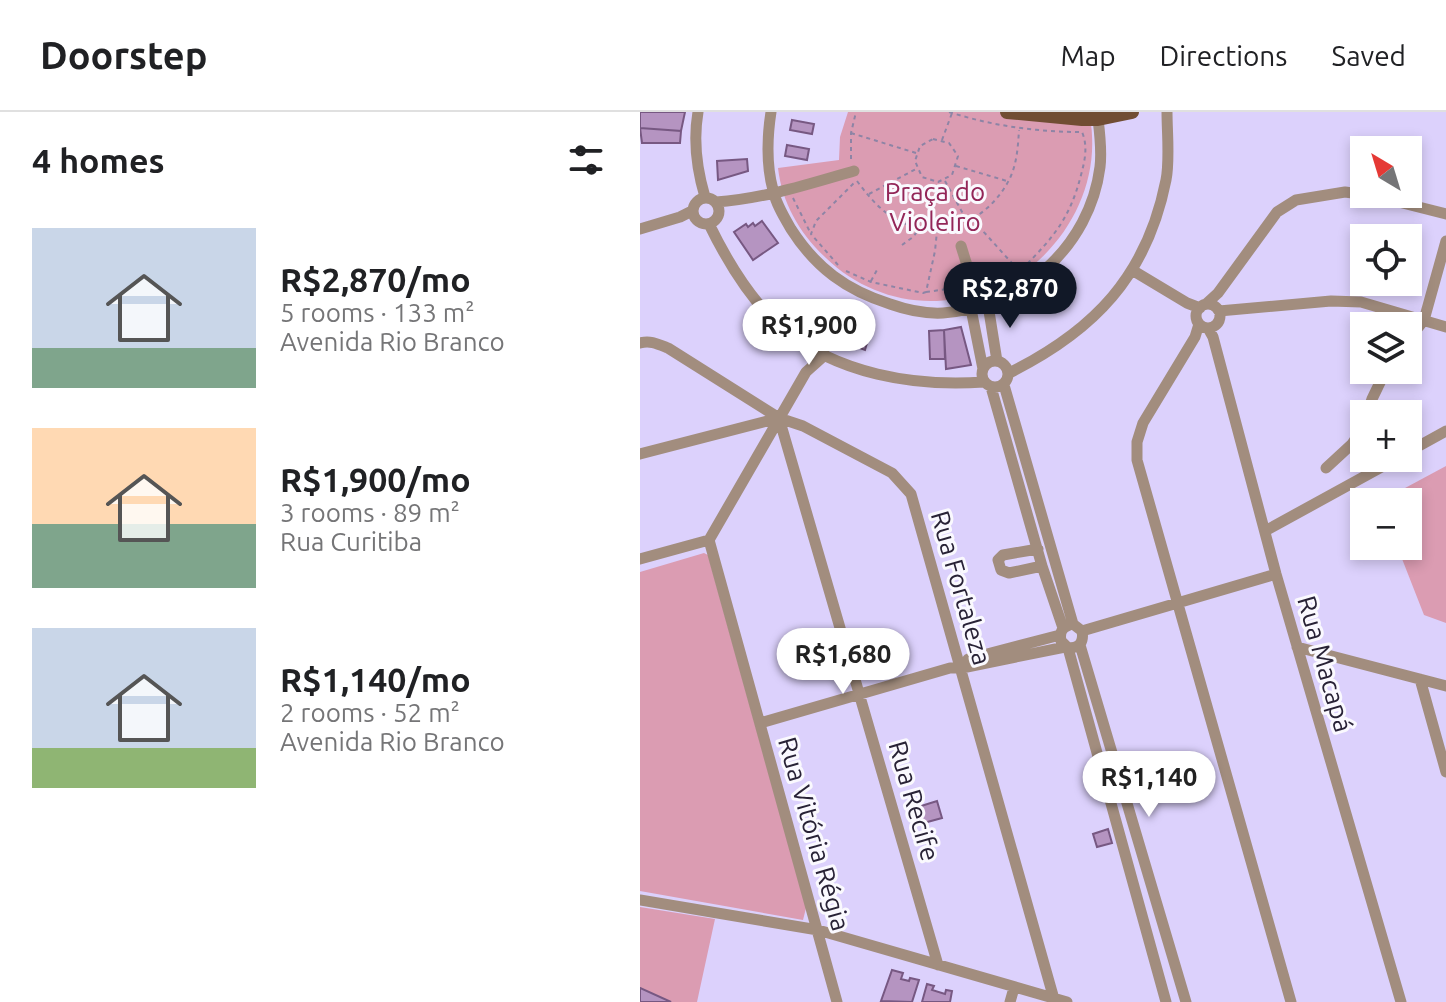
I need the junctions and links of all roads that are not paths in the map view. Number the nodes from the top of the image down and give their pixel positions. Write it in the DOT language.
graph roads {
  1 [pos="698,112"];
  2 [pos="771,112"];
  3 [pos="1007,112"];
  4 [pos="1132,112"];
  5 [pos="1167,112"];
  6 [pos="1098,119"];
  7 [pos="854,171"];
  8 [pos="773,194"];
  9 [pos="713,203"];
  10 [pos="693,214"];
  11 [pos="1446,214"];
  12 [pos="709,224"];
  13 [pos="640,229"];
  14 [pos="1446,241"];
  15 [pos="961,246"];
  16 [pos="1132,270"];
  17 [pos="979,307"];
  18 [pos="1210,318"];
  19 [pos="1424,320"];
  20 [pos="1422,322"];
  21 [pos="1446,327"];
  22 [pos="640,343"];
  23 [pos="809,347"];
  24 [pos="825,355"];
  25 [pos="997,361"];
  26 [pos="806,372"];
  27 [pos="1009,373"];
  28 [pos="986,379"];
  29 [pos="1004,385"];
  30 [pos="779,418"];
  31 [pos="1446,431"];
  32 [pos="1422,444"];
  33 [pos="1350,446"];
  34 [pos="640,454"];
  35 [pos="1326,468"];
  36 [pos="1372,472"];
  37 [pos="1265,531"];
  38 [pos="709,540"];
  39 [pos="1038,549"];
  40 [pos="640,559"];
  41 [pos="1042,566"];
  42 [pos="1276,574"];
  43 [pos="1176,603"];
  44 [pos="1070,630"];
  45 [pos="1044,645"];
  46 [pos="1071,646"];
  47 [pos="1297,647"];
  48 [pos="957,666"];
  49 [pos="1420,679"];
  50 [pos="1446,686"];
  51 [pos="861,694"];
  52 [pos="760,723"];
  53 [pos="1446,772"];
  54 [pos="640,900"];
  55 [pos="818,930"];
  56 [pos="938,965"];
  57 [pos="1021,994"];
  58 [pos="1054,999"];
  59 [pos="1185,999"];
  60 [pos="1198,1001"];
  61 [pos="837,1002"];
  62 [pos="1010,1002"];
  63 [pos="1067,1002"];
  64 [pos="1166,1002"];
  65 [pos="1291,1002"];
  66 [pos="1401,1002"];
  1 -- 9 [label="street"];
  2 -- 8 [label="street"];
  3 -- 6 [label="main road"];
  4 -- 6 [label="main road"];
  5 -- 16 [label="street"];
  6 -- 17 [label="street"];
  7 -- 8 [label="street"];
  8 -- 9 [label="street"];
  8 -- 17 [label="street"];
  9 -- 10 [label="street"];
  9 -- 12 [label="street"];
  10 -- 12 [label="street"];
  10 -- 13 [label="street"];
  11 -- 18 [label="street"];
  12 -- 23 [label="street"];
  14 -- 19 [label="street"];
  15 -- 17 [label="street"];
  16 -- 18 [label="street"];
  16 -- 27 [label="street"];
  17 -- 25 [label="street"];
  17 -- 28 [label="street"];
  18 -- 19 [label="street"];
  18 -- 37 [label="street, Rua Macapá"];
  18 -- 43 [label="street"];
  19 -- 20 [label="street"];
  19 -- 21 [label="street"];
  22 -- 30 [label="street, Rua Fortaleza"];
  23 -- 24 [label="street"];
  23 -- 26 [label="street"];
  24 -- 26 [label="street"];
  24 -- 28 [label="street"];
  25 -- 27 [label="street"];
  25 -- 28 [label="street"];
  26 -- 30 [label="street"];
  27 -- 29 [label="street"];
  28 -- 29 [label="street"];
  28 -- 39 [label="street"];
  29 -- 44 [label="street"];
  30 -- 34 [label="street"];
  30 -- 38 [label="street"];
  30 -- 48 [label="street, Rua Fortaleza"];
  30 -- 51 [label="street, Rua Recife"];
  31 -- 32 [label="street"];
  33 -- 35 [label="street"];
  36 -- 37 [label="street"];
  37 -- 42 [label="street, Rua Macapá"];
  38 -- 40 [label="street"];
  38 -- 52 [label="street, Rua Vitória Régia"];
  39 -- 41 [label="street"];
  39 -- 41 [label="street"];
  41 -- 44 [label="street"];
  42 -- 43 [label="street"];
  42 -- 47 [label="street, Rua Macapá"];
  43 -- 44 [label="street"];
  43 -- 65 [label="street"];
  44 -- 45 [label="street"];
  44 -- 46 [label="street"];
  44 -- 46 [label="street"];
  45 -- 46 [label="street"];
  45 -- 48 [label="street"];
  46 -- 59 [label="street"];
  46 -- 64 [label="street"];
  47 -- 49 [label="street"];
  47 -- 66 [label="street, Rua Macapá"];
  48 -- 51 [label="street"];
  48 -- 58 [label="street, Rua Fortaleza"];
  49 -- 50 [label="street"];
  49 -- 53 [label="street"];
  51 -- 52 [label="street"];
  51 -- 56 [label="street, Rua Recife"];
  52 -- 55 [label="street, Rua Vitória Régia"];
  54 -- 55 [label="street"];
  55 -- 56 [label="street"];
  55 -- 61 [label="street, Rua Vitória Régia"];
  56 -- 57 [label="street"];
  57 -- 58 [label="street"];
  57 -- 62 [label="street"];
  58 -- 63 [label="street"];
  59 -- 60 [label="street"];
}
